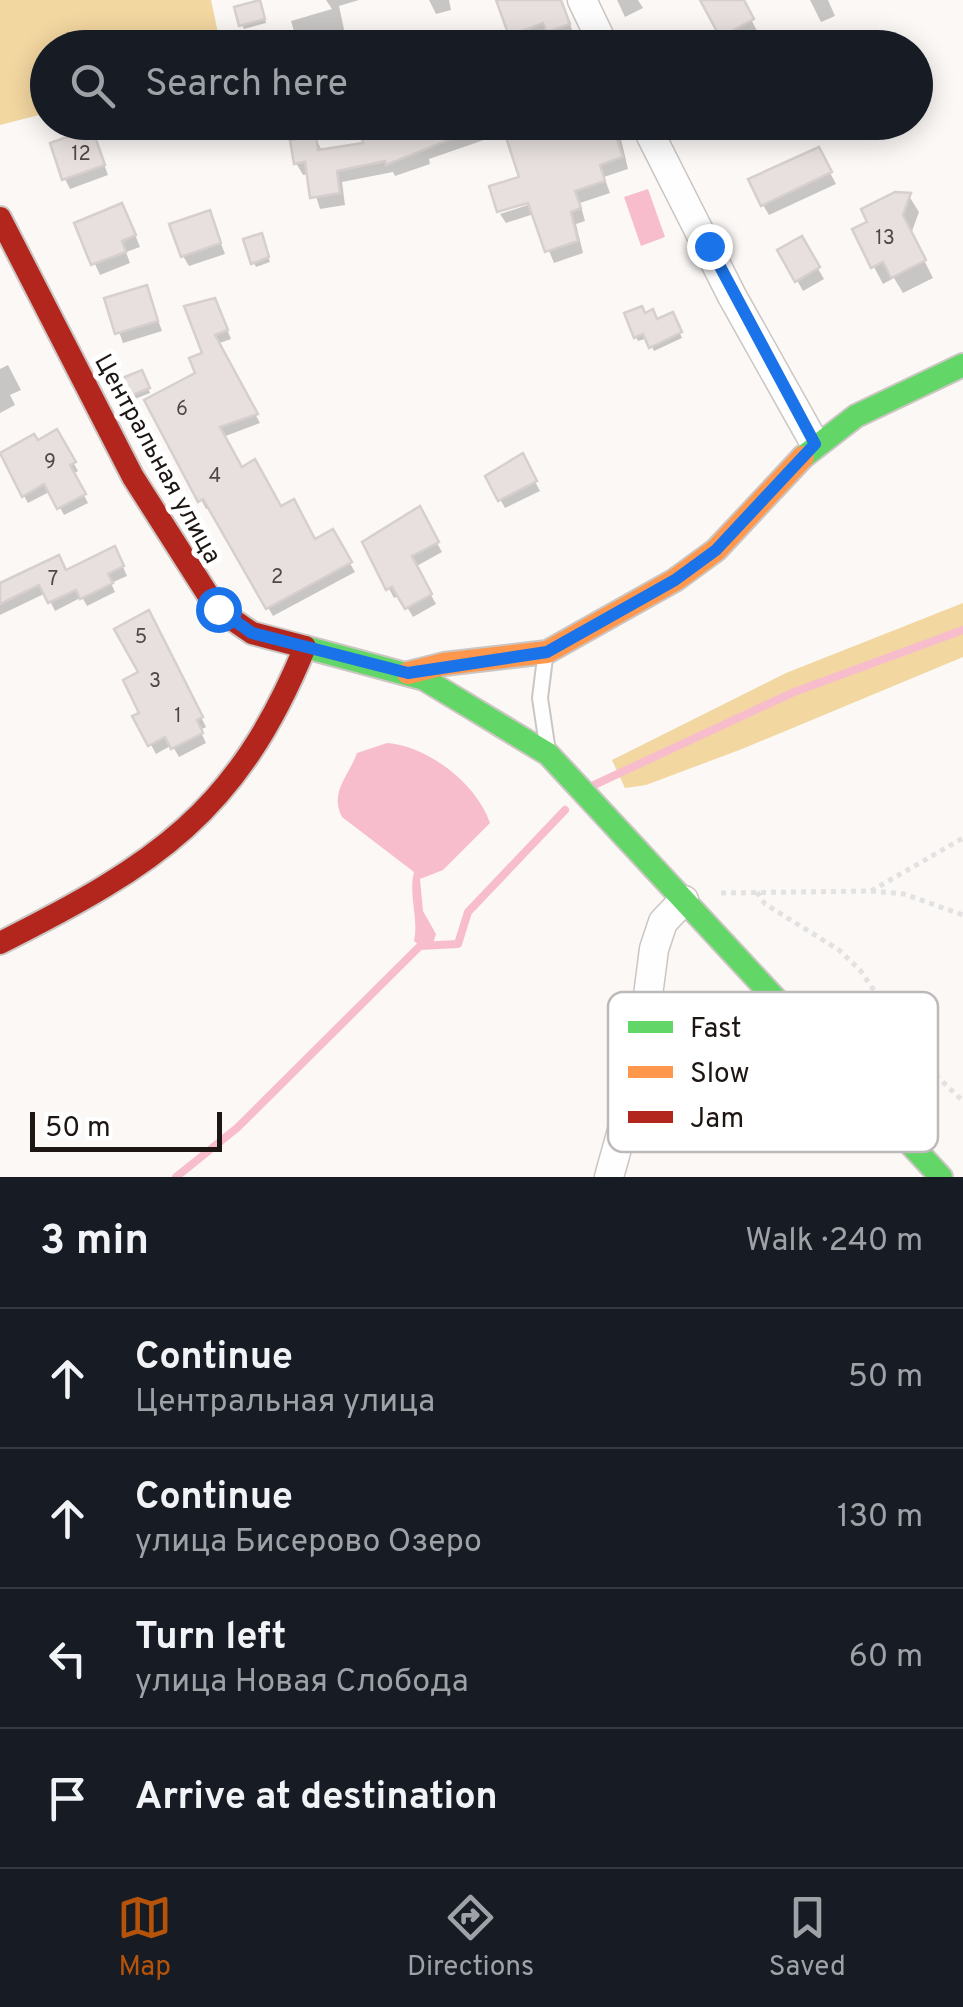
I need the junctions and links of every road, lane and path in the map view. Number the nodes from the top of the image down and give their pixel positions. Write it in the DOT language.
graph roads {
  1 [pos="582,0"];
  2 [pos="596,30"];
  3 [pos="653,140"];
  4 [pos="0,218"];
  5 [pos="963,366"];
  6 [pos="815,444"];
  7 [pos="305,647"];
  8 [pos="547,652"];
  9 [pos="408,673"];
  10 [pos="548,754"];
  11 [pos="963,838"];
  12 [pos="871,891"];
  13 [pos="758,892"];
  14 [pos="684,900"];
  15 [pos="963,915"];
  16 [pos="0,943"];
  17 [pos="648,992"];
  18 [pos="770,992"];
  19 [pos="875,992"];
  20 [pos="938,1077"];
  21 [pos="963,1101"];
  22 [pos="616,1152"];
  23 [pos="919,1152"];
  24 [pos="609,1177"];
  25 [pos="942,1177"];
  1 -- 2 [label="street"];
  3 -- 6 [label="street"];
  4 -- 7 [label="street, Центральная улица"];
  5 -- 6 [label="street"];
  6 -- 8 [label="street"];
  7 -- 9 [label="street, Центральная улица"];
  7 -- 16 [label="street"];
  8 -- 9 [label="street"];
  8 -- 10 [label="lane"];
  9 -- 10 [label="street, Центральная улица"];
  10 -- 14 [label="street, Центральная улица"];
  11 -- 12 [label="path"];
  12 -- 13 [label="path"];
  12 -- 15 [label="path"];
  13 -- 14 [label="path"];
  13 -- 19 [label="path"];
  14 -- 17 [label="street"];
  14 -- 18 [label="street, Центральная улица"];
  20 -- 21 [label="path"];
  22 -- 24 [label="street"];
  23 -- 25 [label="street, Центральная улица"];
}
